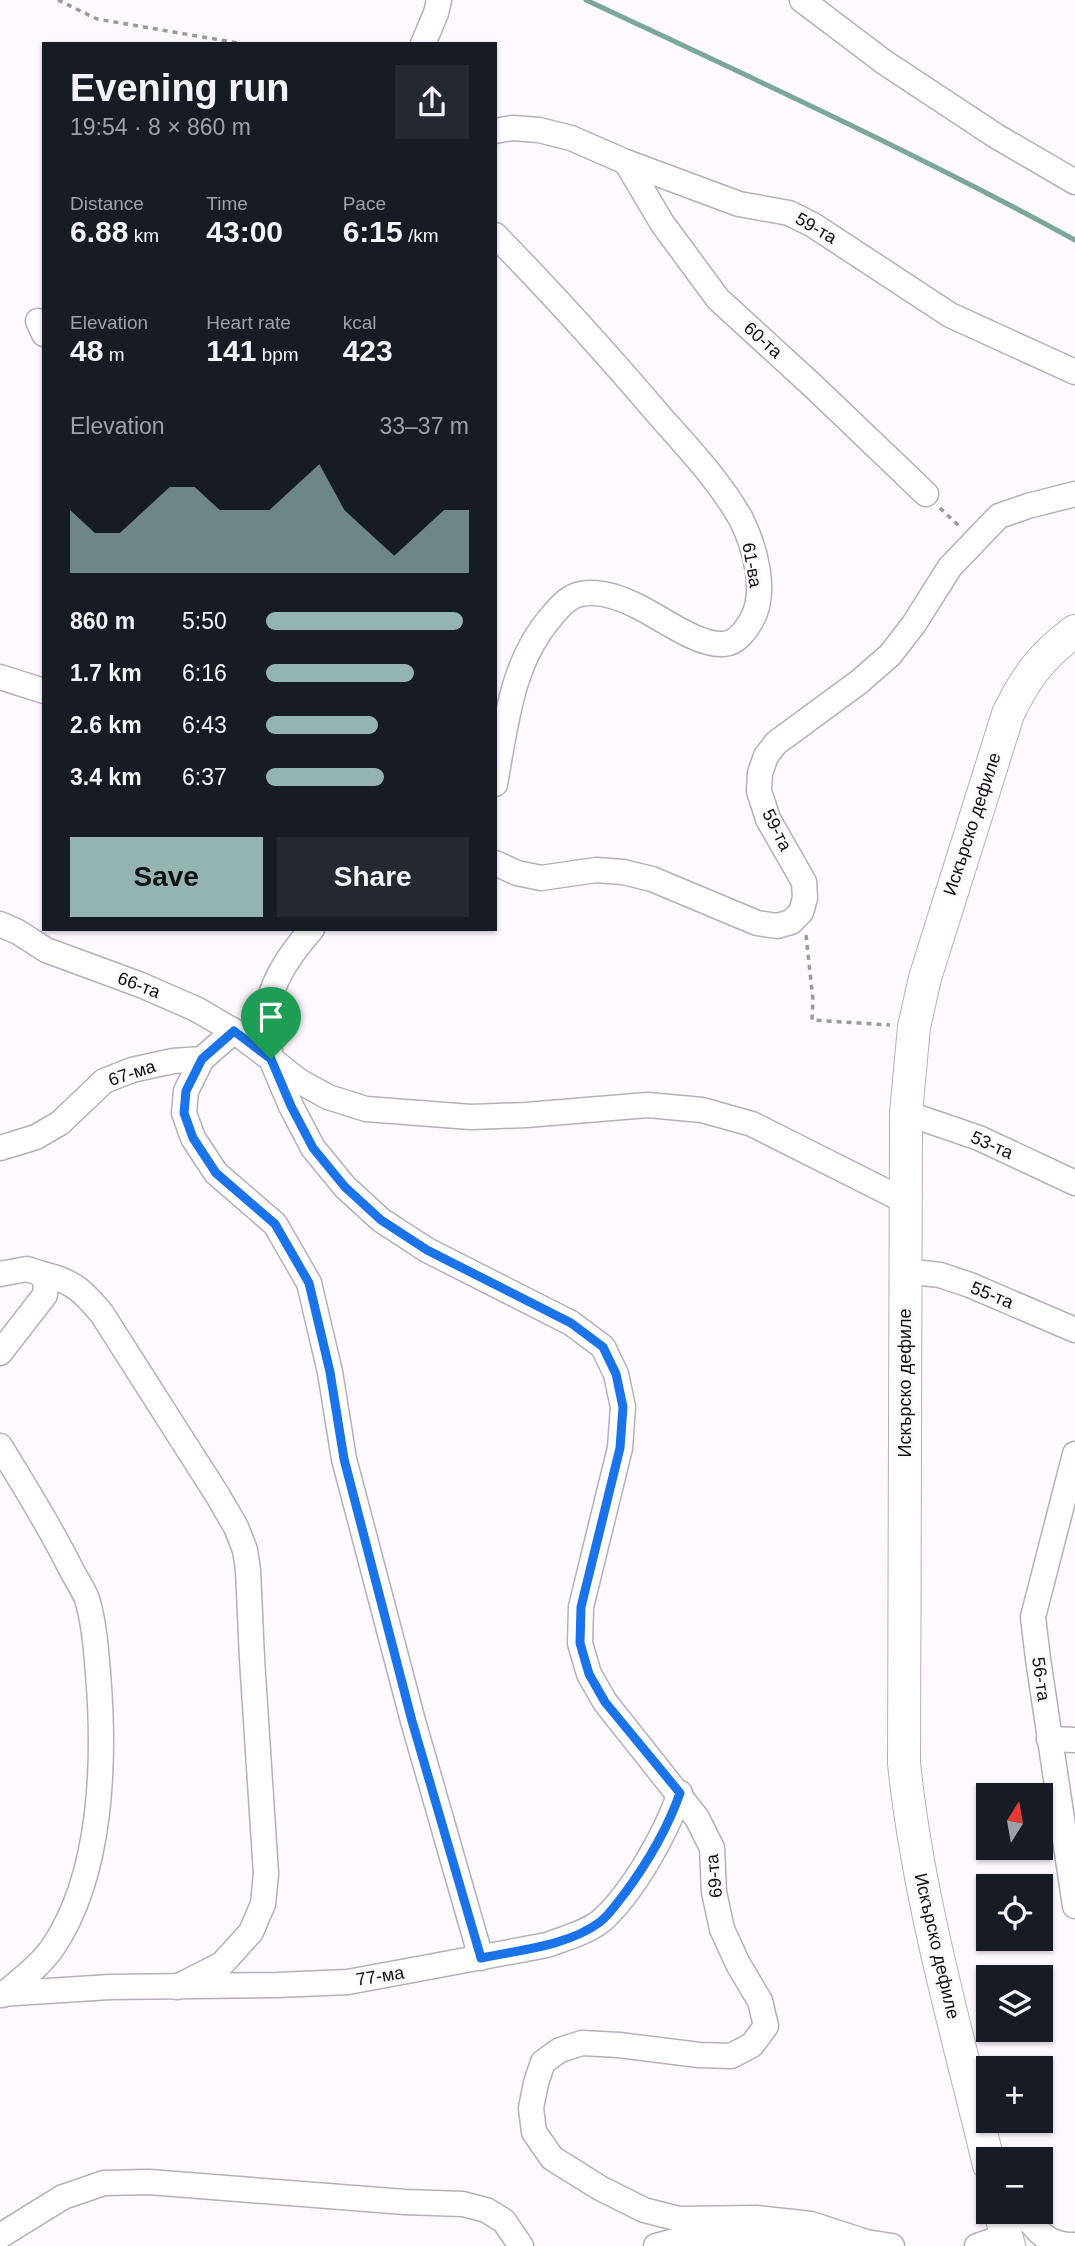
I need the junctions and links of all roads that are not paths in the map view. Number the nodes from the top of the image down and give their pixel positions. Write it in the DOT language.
graph roads {
  1 [pos="439,0"];
  2 [pos="802,0"];
  3 [pos="424,42"];
  4 [pos="497,131"];
  5 [pos="626,162"];
  6 [pos="1075,182"];
  7 [pos="497,237"];
  8 [pos="1075,372"];
  9 [pos="926,494"];
  10 [pos="1075,494"];
  11 [pos="1075,631"];
  12 [pos="0,677"];
  13 [pos="42,690"];
  14 [pos="497,774"];
  15 [pos="497,864"];
  16 [pos="0,924"];
  17 [pos="310,931"];
  18 [pos="234,1031"];
  19 [pos="202,1059"];
  20 [pos="271,1059"];
  21 [pos="906,1113"];
  22 [pos="0,1148"];
  23 [pos="1075,1183"];
  24 [pos="905,1201"];
  25 [pos="905,1271"];
  26 [pos="0,1274"];
  27 [pos="42,1274"];
  28 [pos="1075,1330"];
  29 [pos="0,1353"];
  30 [pos="0,1446"];
  31 [pos="1075,1454"];
  32 [pos="1049,1739"];
  33 [pos="1075,1741"];
  34 [pos="680,1793"];
  35 [pos="1075,1906"];
  36 [pos="481,1958"];
  37 [pos="177,1987"];
  38 [pos="1,1994"];
  39 [pos="985,2147"];
  40 [pos="1003,2230"];
  41 [pos="0,2236"];
  42 [pos="866,2242"];
  43 [pos="1075,2245"];
  44 [pos="522,2246"];
  45 [pos="656,2246"];
  46 [pos="892,2246"];
  1 -- 3 [label="street"];
  2 -- 6 [label="street"];
  4 -- 5 [label="street, 59-та"];
  5 -- 8 [label="street, 59-та"];
  5 -- 9 [label="street, 60-та"];
  7 -- 14 [label="street, 61-ва"];
  10 -- 15 [label="street, 59-та"];
  11 -- 21 [label="main road, Искърско дефиле"];
  12 -- 13 [label="street"];
  16 -- 18 [label="street, 66-та"];
  17 -- 20 [label="street"];
  18 -- 19 [label="street"];
  18 -- 20 [label="street, 66-та"];
  19 -- 22 [label="street, 67-ма"];
  19 -- 36 [label="street"];
  20 -- 24 [label="street"];
  20 -- 34 [label="street, 69-та"];
  21 -- 23 [label="street, 53-та"];
  21 -- 24 [label="main road, Искърско дефиле"];
  24 -- 25 [label="main road, Искърско дефиле"];
  25 -- 28 [label="street, 55-та"];
  25 -- 39 [label="main road, Искърско дефиле"];
  26 -- 27 [label="street"];
  27 -- 29 [label="street"];
  27 -- 37 [label="street"];
  30 -- 38 [label="street"];
  31 -- 32 [label="street, 56-та"];
  32 -- 33 [label="street"];
  32 -- 35 [label="street, 56-та"];
  34 -- 36 [label="street, 77-ма"];
  34 -- 42 [label="street, 69-та"];
  36 -- 37 [label="street, 77-ма"];
  37 -- 38 [label="street, 77-ма"];
  40 -- 43 [label="street"];
  41 -- 44 [label="street"];
  42 -- 45 [label="street"];
  42 -- 46 [label="street, 69-та"];
}
